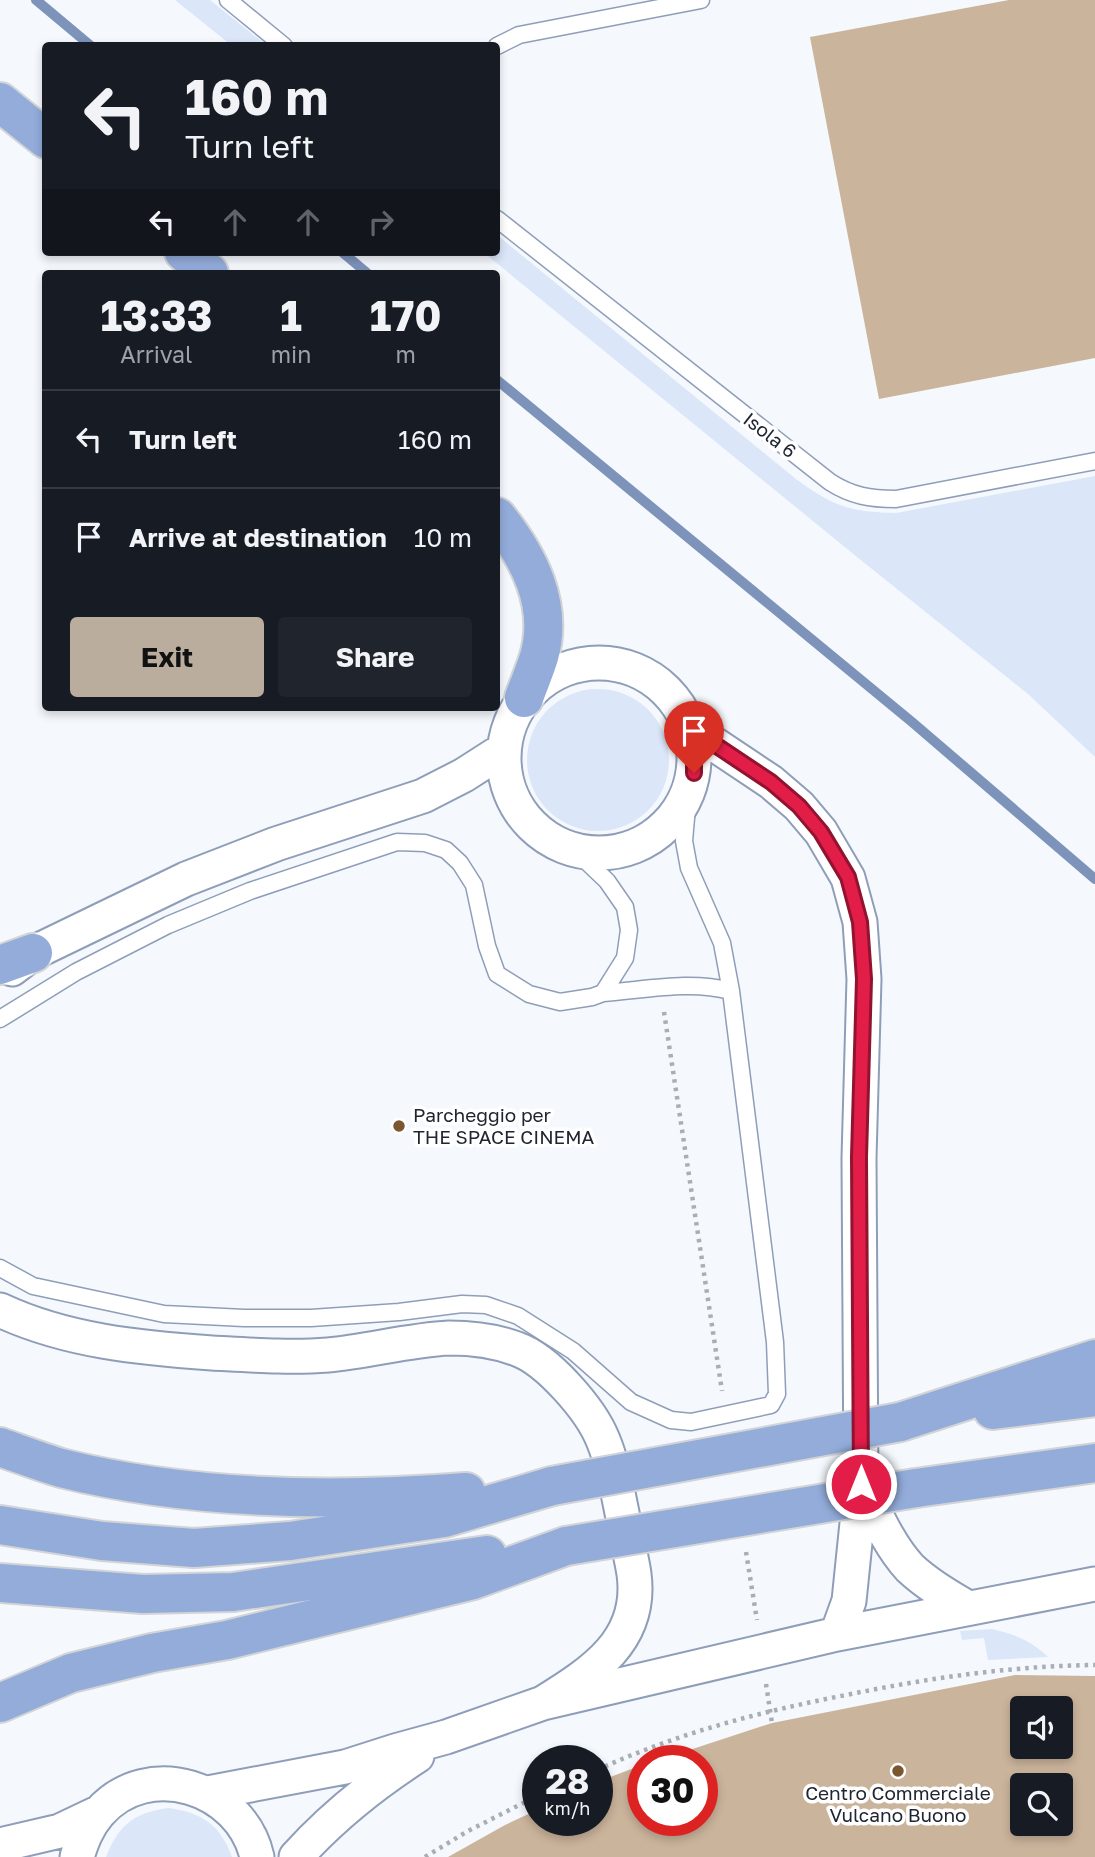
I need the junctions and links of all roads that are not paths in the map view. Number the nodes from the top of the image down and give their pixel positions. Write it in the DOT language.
graph roads {
  1 [pos="228,0"];
  2 [pos="701,0"];
  3 [pos="279,42"];
  4 [pos="500,45"];
  5 [pos="0,102"];
  6 [pos="42,136"];
  7 [pos="500,221"];
  8 [pos="189,256"];
  9 [pos="205,270"];
  10 [pos="1095,461"];
  11 [pos="500,521"];
  12 [pos="524,698"];
  13 [pos="690,728"];
  14 [pos="503,750"];
  15 [pos="688,795"];
  16 [pos="558,846"];
  17 [pos="16,959"];
  18 [pos="0,978"];
  19 [pos="731,991"];
  20 [pos="603,993"];
  21 [pos="0,1019"];
  22 [pos="0,1268"];
  23 [pos="0,1310"];
  24 [pos="1095,1359"];
  25 [pos="1095,1398"];
  26 [pos="900,1422"];
  27 [pos="0,1447"];
  28 [pos="1095,1463"];
  29 [pos="861,1484"];
  30 [pos="552,1486"];
  31 [pos="0,1525"];
  32 [pos="566,1546"];
  33 [pos="0,1583"];
  34 [pos="1095,1584"];
  35 [pos="968,1608"];
  36 [pos="836,1634"];
  37 [pos="0,1703"];
  38 [pos="543,1703"];
  39 [pos="446,1738"];
  40 [pos="208,1793"];
  41 [pos="100,1812"];
  42 [pos="0,1845"];
  43 [pos="77,1857"];
  44 [pos="257,1857"];
  45 [pos="296,1857"];
  1 -- 3 [label="lane"];
  2 -- 4 [label="lane"];
  5 -- 6 [label="highway"];
  7 -- 10 [label="lane, Isola 6"];
  8 -- 9 [label="highway"];
  11 -- 12 [label="highway"];
  12 -- 13 [label="street"];
  12 -- 14 [label="street"];
  13 -- 15 [label="street"];
  13 -- 29 [label="street"];
  14 -- 16 [label="street"];
  14 -- 17 [label="street"];
  15 -- 16 [label="street"];
  15 -- 19 [label="lane"];
  16 -- 20 [label="lane"];
  17 -- 18 [label="street"];
  19 -- 20 [label="lane"];
  19 -- 22 [label="lane"];
  20 -- 21 [label="lane"];
  23 -- 38 [label="street"];
  24 -- 26 [label="highway"];
  25 -- 26 [label="highway"];
  26 -- 30 [label="highway, bridge"];
  27 -- 30 [label="highway"];
  28 -- 32 [label="highway, bridge"];
  29 -- 35 [label="street"];
  29 -- 36 [label="street"];
  30 -- 31 [label="highway"];
  32 -- 33 [label="highway"];
  32 -- 37 [label="highway"];
  34 -- 35 [label="street"];
  35 -- 36 [label="street"];
  36 -- 38 [label="street"];
  38 -- 39 [label="street"];
  39 -- 40 [label="street"];
  39 -- 45 [label="street"];
  40 -- 41 [label="street"];
  40 -- 44 [label="street"];
  41 -- 42 [label="street"];
  41 -- 43 [label="street"];
}
